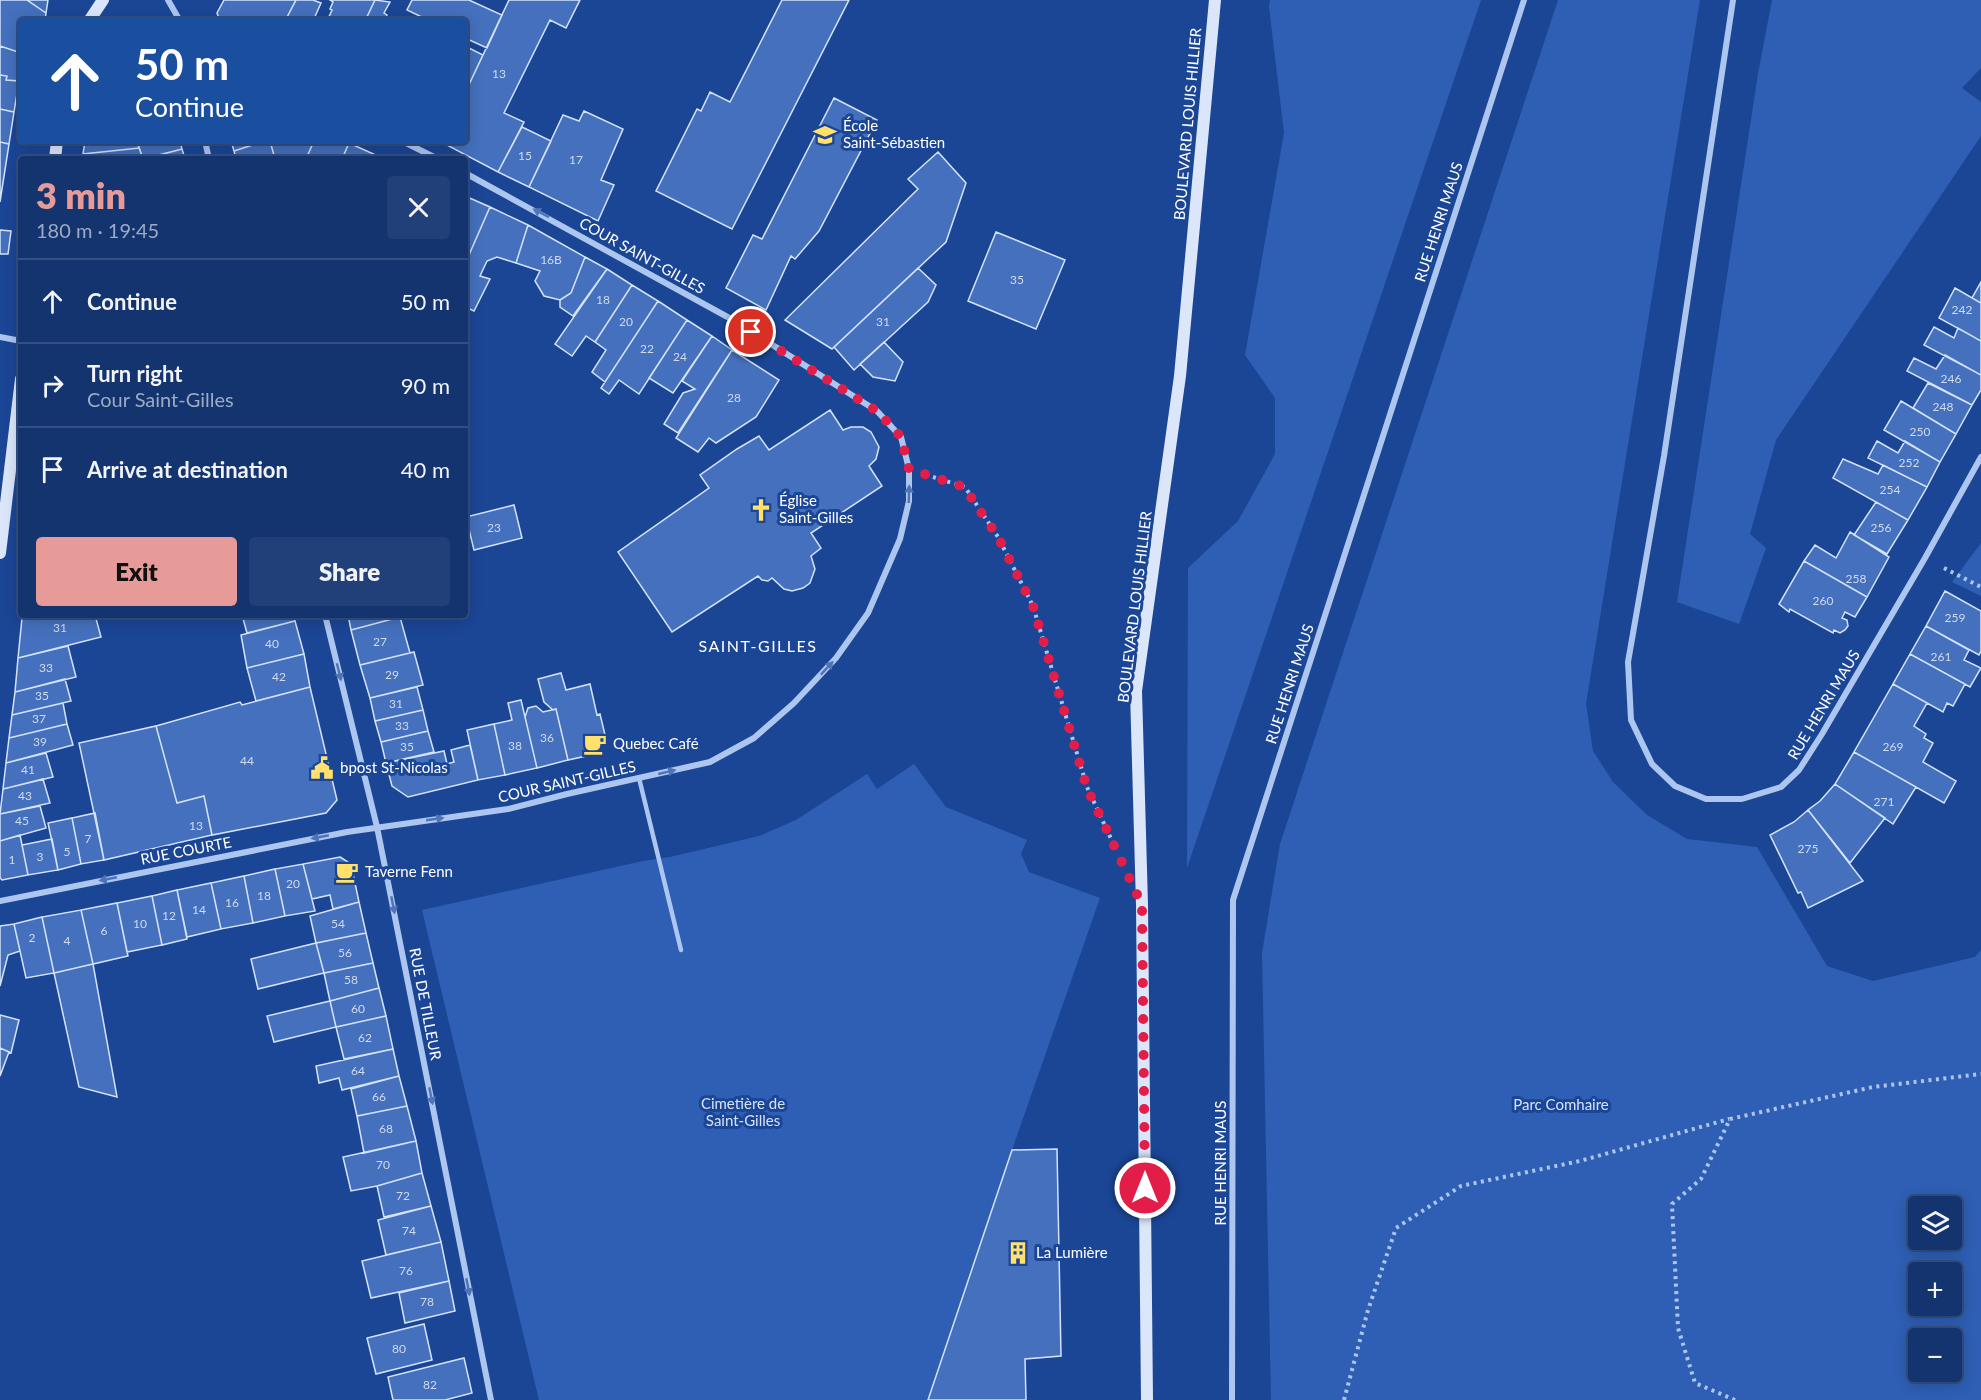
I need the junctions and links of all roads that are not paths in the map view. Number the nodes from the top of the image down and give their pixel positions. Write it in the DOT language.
graph roads {
  1 [pos="103,0"];
  2 [pos="168,0"];
  3 [pos="1215,0"];
  4 [pos="1524,0"];
  5 [pos="1732,0"];
  6 [pos="91,18"];
  7 [pos="178,18"];
  8 [pos="408,144"];
  9 [pos="432,156"];
  10 [pos="468,175"];
  11 [pos="0,337"];
  12 [pos="18,340"];
  13 [pos="18,404"];
  14 [pos="1981,458"];
  15 [pos="0,553"];
  16 [pos="327,618"];
  17 [pos="639,778"];
  18 [pos="378,827"];
  19 [pos="0,901"];
  20 [pos="681,951"];
  21 [pos="491,1400"];
  22 [pos="1147,1400"];
  23 [pos="1232,1400"];
  1 -- 6 [label="street"];
  2 -- 7 [label="street"];
  3 -- 22 [label="street, BOULEVARD LOUIS HILLIER"];
  4 -- 23 [label="street, RUE HENRI MAUS"];
  5 -- 14 [label="street, RUE HENRI MAUS"];
  8 -- 9 [label="street"];
  17 -- 10 [label="street, COUR SAINT-GILLES, one-way"];
  11 -- 12 [label="street"];
  13 -- 15 [label="street"];
  16 -- 18 [label="street, RUE DE TILLEUR, one-way"];
  18 -- 17 [label="street, COUR SAINT-GILLES, one-way"];
  17 -- 20 [label="lane"];
  18 -- 19 [label="street, RUE COURTE, one-way"];
  18 -- 21 [label="street, RUE DE TILLEUR, one-way"];
}
